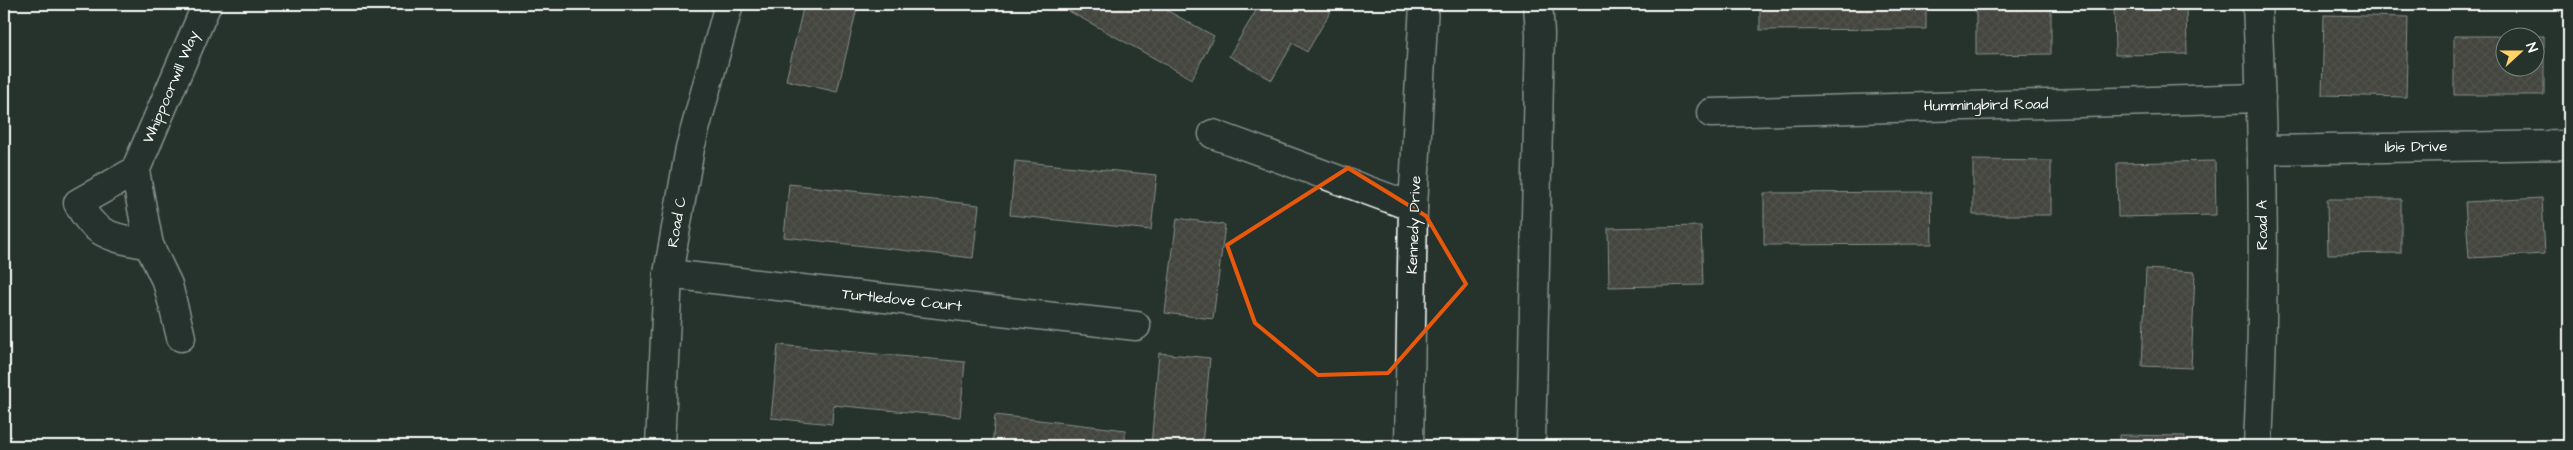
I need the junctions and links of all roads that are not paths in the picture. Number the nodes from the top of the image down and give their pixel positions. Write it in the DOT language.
graph roads {
  1 [pos="207,4"];
  2 [pos="729,4"];
  3 [pos="1424,4"];
  4 [pos="1538,4"];
  5 [pos="2257,4"];
  6 [pos="2261,98"];
  7 [pos="1712,113"];
  8 [pos="1213,134"];
  9 [pos="2569,145"];
  10 [pos="2262,150"];
  11 [pos="135,171"];
  12 [pos="1413,207"];
  13 [pos="148,245"];
  14 [pos="668,274"];
  15 [pos="1136,326"];
  16 [pos="181,337"];
  17 [pos="660,446"];
  18 [pos="1409,446"];
  19 [pos="1531,446"];
  20 [pos="2258,446"];
  1 -- 11 [label="street, Whippoorwill Way"];
  2 -- 14 [label="street, Road C"];
  3 -- 12 [label="street, Kennedy Drive"];
  4 -- 19 [label="street"];
  5 -- 6 [label="street, Road A"];
  6 -- 7 [label="street, Hummingbird Road"];
  6 -- 10 [label="street, Road A"];
  8 -- 12 [label="street"];
  9 -- 10 [label="street, Ibis Drive"];
  10 -- 20 [label="street, Road A"];
  11 -- 13 [label="street"];
  11 -- 13 [label="street"];
  12 -- 18 [label="street, Kennedy Drive"];
  13 -- 16 [label="street"];
  14 -- 15 [label="street, Turtledove Court"];
  14 -- 17 [label="street, Road C"];
}
